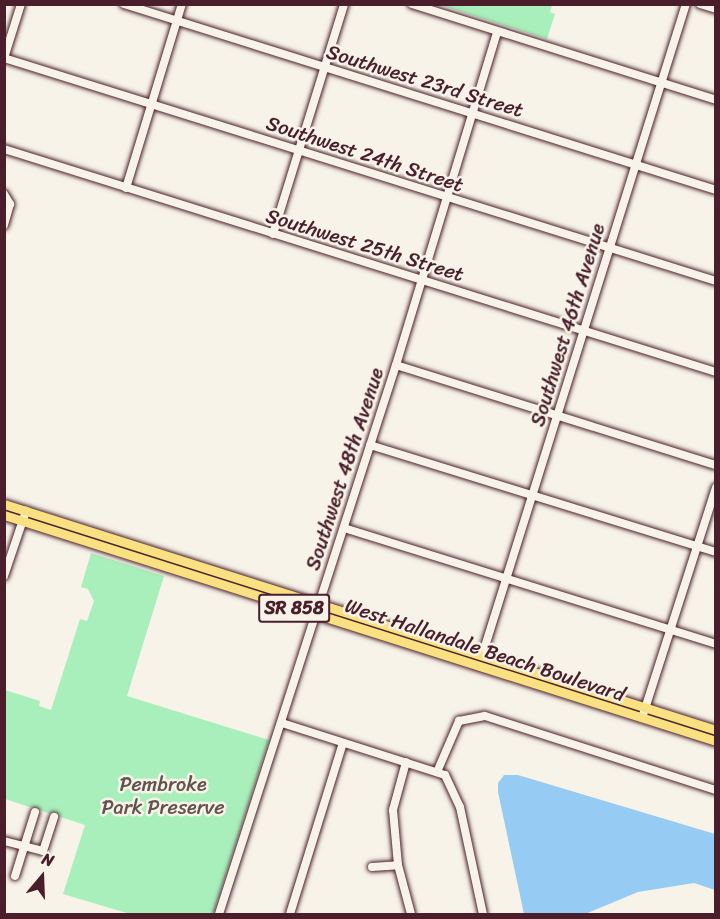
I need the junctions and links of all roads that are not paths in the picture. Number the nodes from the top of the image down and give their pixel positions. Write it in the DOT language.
graph roads {
  1 [pos="21,4"];
  2 [pos="124,4"];
  3 [pos="182,4"];
  4 [pos="344,4"];
  5 [pos="412,4"];
  6 [pos="686,4"];
  7 [pos="700,4"];
  8 [pos="716,9"];
  9 [pos="177,21"];
  10 [pos="497,32"];
  11 [pos="4,58"];
  12 [pos="325,67"];
  13 [pos="662,83"];
  14 [pos="716,100"];
  15 [pos="152,104"];
  16 [pos="472,113"];
  17 [pos="4,149"];
  18 [pos="299,150"];
  19 [pos="636,165"];
  20 [pos="126,188"];
  21 [pos="716,190"];
  22 [pos="6,196"];
  23 [pos="445,196"];
  24 [pos="4,225"];
  25 [pos="273,234"];
  26 [pos="609,248"];
  27 [pos="422,281"];
  28 [pos="716,281"];
  29 [pos="584,331"];
  30 [pos="396,365"];
  31 [pos="716,372"];
  32 [pos="558,413"];
  33 [pos="370,446"];
  34 [pos="716,465"];
  35 [pos="716,488"];
  36 [pos="532,495"];
  37 [pos="4,504"];
  38 [pos="26,511"];
  39 [pos="4,515"];
  40 [pos="23,521"];
  41 [pos="344,528"];
  42 [pos="115,540"];
  43 [pos="697,546"];
  44 [pos="716,552"];
  45 [pos="130,557"];
  46 [pos="4,576"];
  47 [pos="506,579"];
  48 [pos="318,610"];
  49 [pos="670,630"];
  50 [pos="716,644"];
  51 [pos="417,648"];
  52 [pos="482,656"];
  53 [pos="480,667"];
  54 [pos="535,673"];
  55 [pos="645,708"];
  56 [pos="642,718"];
  57 [pos="282,723"];
  58 [pos="716,730"];
  59 [pos="716,741"];
  60 [pos="343,743"];
  61 [pos="406,762"];
  62 [pos="437,772"];
  63 [pos="716,790"];
  64 [pos="35,812"];
  65 [pos="54,817"];
  66 [pos="4,841"];
  67 [pos="25,845"];
  68 [pos="398,865"];
  69 [pos="372,867"];
  70 [pos="15,876"];
  71 [pos="291,914"];
  72 [pos="219,915"];
  73 [pos="411,915"];
  74 [pos="483,915"];
  1 -- 11 [label="street"];
  2 -- 9 [label="street, Southwest 23rd Street"];
  3 -- 9 [label="street"];
  4 -- 12 [label="street"];
  5 -- 10 [label="street"];
  6 -- 13 [label="street, Southwest 46th Avenue"];
  7 -- 8 [label="street"];
  9 -- 12 [label="street, Southwest 23rd Street"];
  9 -- 15 [label="street"];
  10 -- 13 [label="street"];
  10 -- 16 [label="street, Southwest 48th Avenue"];
  11 -- 15 [label="street, Southwest 24th Street"];
  12 -- 16 [label="street, Southwest 23rd Street"];
  12 -- 18 [label="street"];
  13 -- 14 [label="street"];
  13 -- 19 [label="street, Southwest 46th Avenue"];
  15 -- 18 [label="street, Southwest 24th Street"];
  15 -- 20 [label="street"];
  16 -- 19 [label="street, Southwest 23rd Street"];
  16 -- 23 [label="street, Southwest 48th Avenue"];
  17 -- 20 [label="street, Southwest 25th Street"];
  18 -- 23 [label="street, Southwest 24th Street"];
  18 -- 25 [label="street"];
  19 -- 21 [label="street, Southwest 23rd Street"];
  19 -- 26 [label="street, Southwest 46th Avenue"];
  20 -- 25 [label="street, Southwest 25th Street"];
  22 -- 24 [label="street"];
  23 -- 26 [label="street, Southwest 24th Street"];
  23 -- 27 [label="street, Southwest 48th Avenue"];
  25 -- 27 [label="street, Southwest 25th Street"];
  26 -- 28 [label="street, Southwest 24th Street"];
  26 -- 29 [label="street, Southwest 46th Avenue"];
  27 -- 29 [label="street, Southwest 25th Street"];
  27 -- 30 [label="street, Southwest 48th Avenue"];
  29 -- 31 [label="street, Southwest 25th Street"];
  29 -- 32 [label="street, Southwest 46th Avenue"];
  30 -- 32 [label="street"];
  30 -- 33 [label="street, Southwest 48th Avenue"];
  32 -- 34 [label="street"];
  32 -- 36 [label="street, Southwest 46th Avenue"];
  33 -- 36 [label="street"];
  33 -- 41 [label="street, Southwest 48th Avenue"];
  35 -- 43 [label="street"];
  36 -- 43 [label="street"];
  36 -- 47 [label="street, Southwest 46th Avenue"];
  37 -- 38 [label="main road, West Hallandale Beach Boulevard / SR 858"];
  38 -- 40 [label="street"];
  38 -- 42 [label="main road, West Hallandale Beach Boulevard / SR 858"];
  39 -- 40 [label="main road, West Hallandale Beach Boulevard / SR 858"];
  40 -- 45 [label="main road, West Hallandale Beach Boulevard / SR 858"];
  40 -- 46 [label="street"];
  41 -- 47 [label="street"];
  41 -- 48 [label="street, Southwest 48th Avenue"];
  42 -- 45 [label="main road"];
  42 -- 48 [label="main road, West Hallandale Beach Boulevard / SR 858"];
  43 -- 44 [label="street"];
  43 -- 49 [label="street"];
  45 -- 48 [label="main road, West Hallandale Beach Boulevard / SR 858"];
  47 -- 49 [label="street"];
  47 -- 52 [label="street, Southwest 46th Avenue"];
  48 -- 51 [label="main road, West Hallandale Beach Boulevard / SR 858"];
  48 -- 52 [label="main road, West Hallandale Beach Boulevard / SR 858"];
  48 -- 57 [label="street, Southwest 48th Avenue"];
  49 -- 50 [label="street"];
  49 -- 55 [label="street"];
  51 -- 52 [label="main road"];
  51 -- 53 [label="main road, West Hallandale Beach Boulevard / SR 858"];
  52 -- 54 [label="main road, West Hallandale Beach Boulevard / SR 858"];
  53 -- 54 [label="main road"];
  53 -- 56 [label="main road, West Hallandale Beach Boulevard / SR 858"];
  54 -- 55 [label="main road, West Hallandale Beach Boulevard / SR 858"];
  55 -- 56 [label="street"];
  55 -- 58 [label="main road, West Hallandale Beach Boulevard / SR 858"];
  56 -- 59 [label="main road, West Hallandale Beach Boulevard / SR 858"];
  57 -- 60 [label="street"];
  57 -- 72 [label="street, Southwest 48th Avenue"];
  60 -- 61 [label="street"];
  60 -- 71 [label="street"];
  61 -- 62 [label="street"];
  61 -- 68 [label="street"];
  62 -- 63 [label="street"];
  62 -- 74 [label="street"];
  64 -- 67 [label="street"];
  65 -- 67 [label="street"];
  66 -- 67 [label="street"];
  67 -- 70 [label="street"];
  68 -- 69 [label="street"];
  68 -- 73 [label="street"];
}
